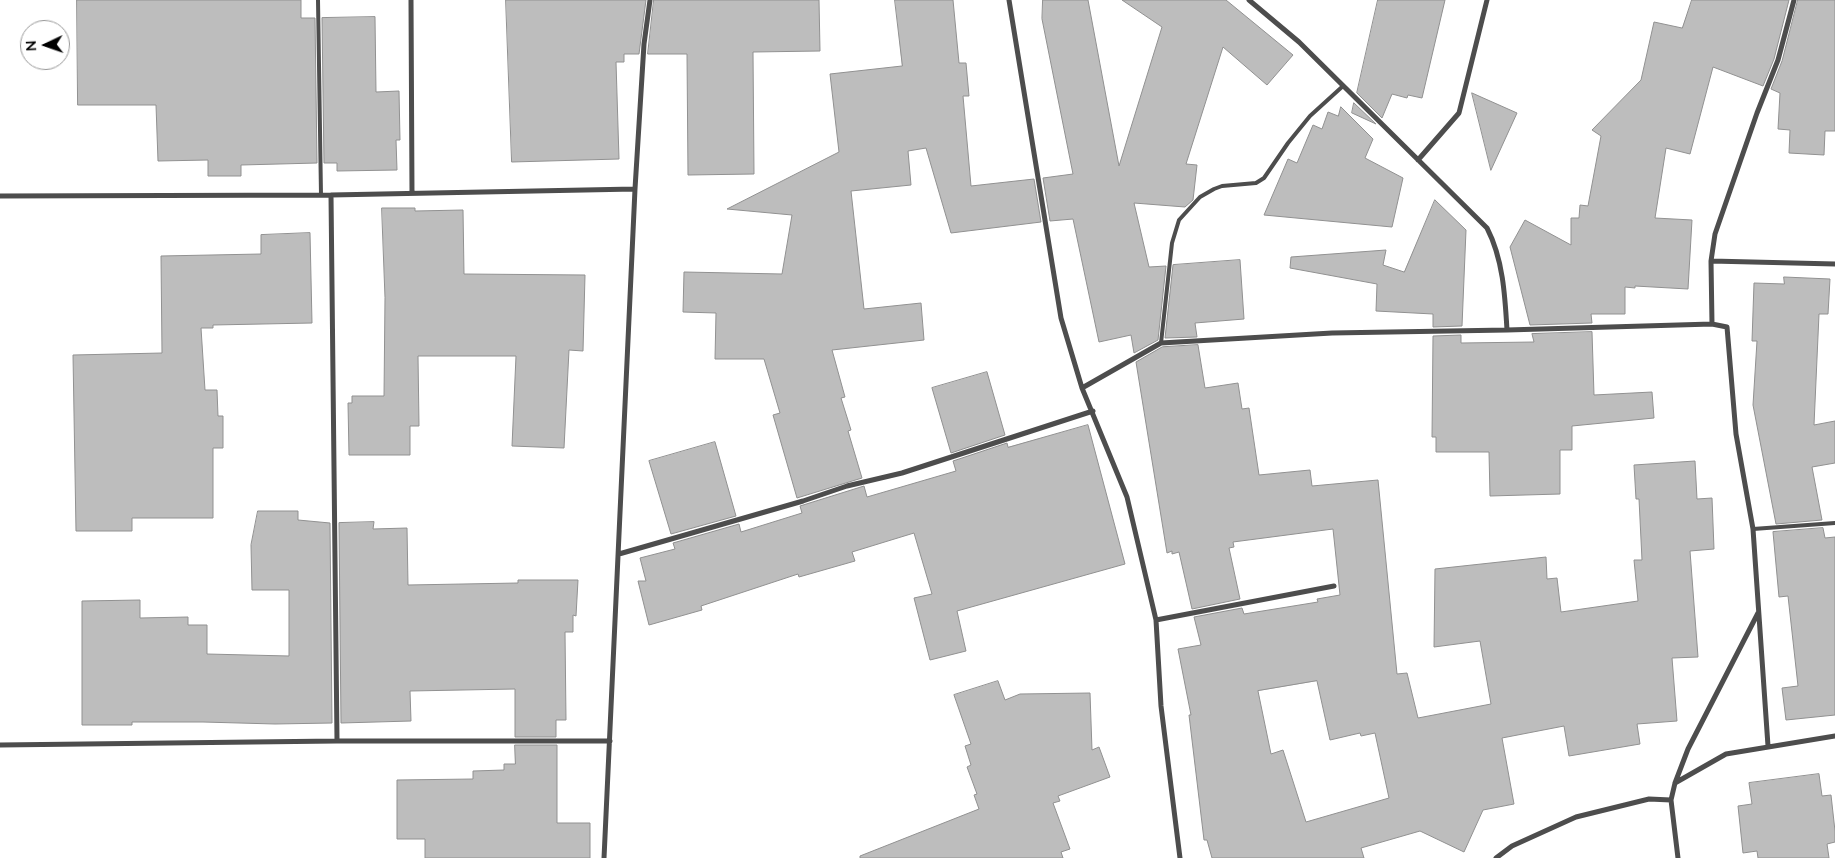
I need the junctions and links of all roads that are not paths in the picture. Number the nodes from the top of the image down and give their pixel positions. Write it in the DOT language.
graph roads {
  1 [pos="318,0"];
  2 [pos="411,0"];
  3 [pos="650,0"];
  4 [pos="1009,0"];
  5 [pos="1249,0"];
  6 [pos="1486,0"];
  7 [pos="1794,0"];
  8 [pos="1343,86"];
  9 [pos="1418,160"];
  10 [pos="635,189"];
  11 [pos="412,193"];
  12 [pos="321,195"];
  13 [pos="331,195"];
  14 [pos="0,196"];
  15 [pos="1711,262"];
  16 [pos="1835,264"];
  17 [pos="1712,324"];
  18 [pos="1507,330"];
  19 [pos="1161,343"];
  20 [pos="1082,388"];
  21 [pos="1093,411"];
  22 [pos="1835,523"];
  23 [pos="1753,529"];
  24 [pos="619,554"];
  25 [pos="1334,586"];
  26 [pos="1759,612"];
  27 [pos="1156,620"];
  28 [pos="1835,736"];
  29 [pos="337,741"];
  30 [pos="610,741"];
  31 [pos="0,745"];
  32 [pos="1768,746"];
  33 [pos="1675,783"];
  34 [pos="1671,800"];
  35 [pos="604,858"];
  36 [pos="1180,858"];
  37 [pos="1496,858"];
  38 [pos="1678,858"];
  1 -- 12 [label="lane"];
  2 -- 11 [label="street"];
  3 -- 10 [label="street"];
  4 -- 20 [label="street"];
  5 -- 8 [label="street"];
  6 -- 9 [label="street"];
  7 -- 15 [label="street"];
  8 -- 9 [label="street"];
  8 -- 19 [label="lane"];
  9 -- 18 [label="street"];
  10 -- 11 [label="street"];
  10 -- 24 [label="street"];
  11 -- 13 [label="street"];
  12 -- 13 [label="street"];
  12 -- 14 [label="street"];
  13 -- 29 [label="street"];
  15 -- 16 [label="street"];
  15 -- 17 [label="street"];
  17 -- 18 [label="street"];
  17 -- 23 [label="street"];
  18 -- 19 [label="street"];
  19 -- 20 [label="street"];
  20 -- 21 [label="street"];
  21 -- 24 [label="street"];
  21 -- 27 [label="street"];
  22 -- 23 [label="lane"];
  23 -- 26 [label="street"];
  24 -- 30 [label="street"];
  25 -- 27 [label="street"];
  26 -- 32 [label="street"];
  26 -- 33 [label="street"];
  27 -- 36 [label="street"];
  28 -- 32 [label="street"];
  29 -- 30 [label="street"];
  29 -- 31 [label="street"];
  30 -- 35 [label="street"];
  32 -- 33 [label="street"];
  33 -- 34 [label="street"];
  34 -- 37 [label="street"];
  34 -- 38 [label="street"];
}
